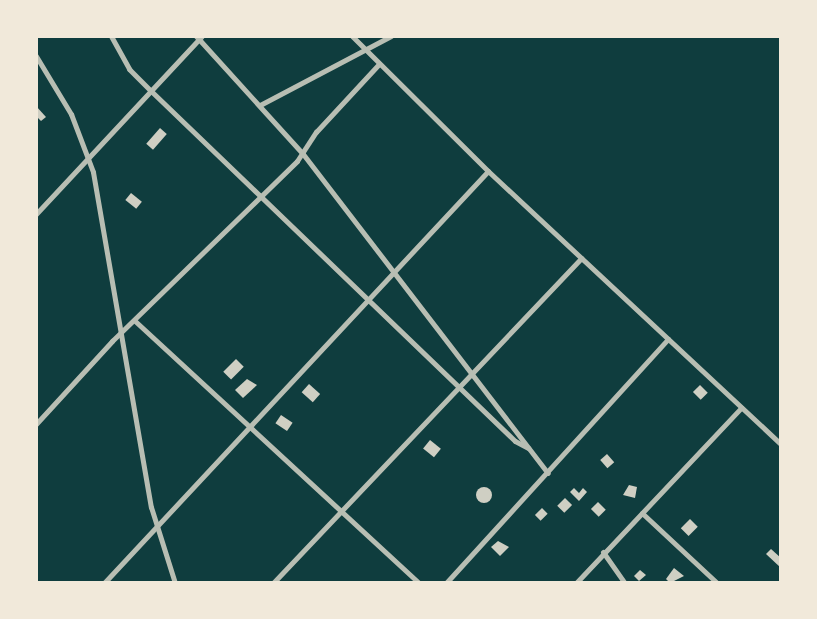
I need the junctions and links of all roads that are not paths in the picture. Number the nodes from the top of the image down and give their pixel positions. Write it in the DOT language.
graph roads {
  1 [pos="111,36"];
  2 [pos="352,36"];
  3 [pos="391,36"];
  4 [pos="199,37"];
  5 [pos="365,50"];
  6 [pos="36,56"];
  7 [pos="379,64"];
  8 [pos="150,90"];
  9 [pos="260,105"];
  10 [pos="303,154"];
  11 [pos="88,158"];
  12 [pos="488,171"];
  13 [pos="260,195"];
  14 [pos="36,214"];
  15 [pos="581,258"];
  16 [pos="395,270"];
  17 [pos="369,299"];
  18 [pos="135,322"];
  19 [pos="120,334"];
  20 [pos="668,339"];
  21 [pos="471,372"];
  22 [pos="458,386"];
  23 [pos="741,408"];
  24 [pos="36,424"];
  25 [pos="248,426"];
  26 [pos="781,444"];
  27 [pos="528,448"];
  28 [pos="548,473"];
  29 [pos="341,510"];
  30 [pos="642,513"];
  31 [pos="156,527"];
  32 [pos="604,552"];
  33 [pos="104,583"];
  34 [pos="175,583"];
  35 [pos="273,583"];
  36 [pos="419,583"];
  37 [pos="446,583"];
  38 [pos="576,583"];
  39 [pos="626,583"];
  40 [pos="717,583"];
  1 -- 8 [label="street"];
  2 -- 5 [label="street"];
  3 -- 5 [label="street"];
  4 -- 8 [label="street"];
  4 -- 9 [label="street"];
  5 -- 7 [label="street"];
  5 -- 9 [label="street"];
  6 -- 11 [label="street"];
  7 -- 10 [label="street"];
  7 -- 12 [label="street"];
  8 -- 11 [label="street"];
  8 -- 13 [label="street"];
  9 -- 10 [label="street"];
  10 -- 13 [label="street"];
  10 -- 16 [label="street"];
  11 -- 14 [label="street"];
  11 -- 19 [label="street"];
  12 -- 15 [label="street"];
  12 -- 16 [label="street"];
  13 -- 17 [label="street"];
  13 -- 18 [label="street"];
  15 -- 20 [label="street"];
  15 -- 21 [label="street"];
  16 -- 17 [label="street"];
  16 -- 21 [label="street"];
  17 -- 22 [label="street"];
  17 -- 25 [label="street"];
  18 -- 19 [label="street"];
  18 -- 25 [label="street"];
  19 -- 24 [label="street"];
  19 -- 31 [label="street"];
  20 -- 23 [label="street"];
  20 -- 28 [label="street"];
  21 -- 22 [label="street"];
  21 -- 27 [label="street"];
  22 -- 27 [label="street"];
  22 -- 29 [label="street"];
  23 -- 26 [label="street"];
  23 -- 30 [label="street"];
  25 -- 29 [label="street"];
  25 -- 31 [label="street"];
  27 -- 28 [label="street"];
  28 -- 37 [label="street"];
  29 -- 35 [label="street"];
  29 -- 36 [label="street"];
  30 -- 32 [label="street"];
  30 -- 40 [label="street"];
  31 -- 33 [label="street"];
  31 -- 34 [label="street"];
  32 -- 38 [label="street"];
  32 -- 39 [label="street"];
}
